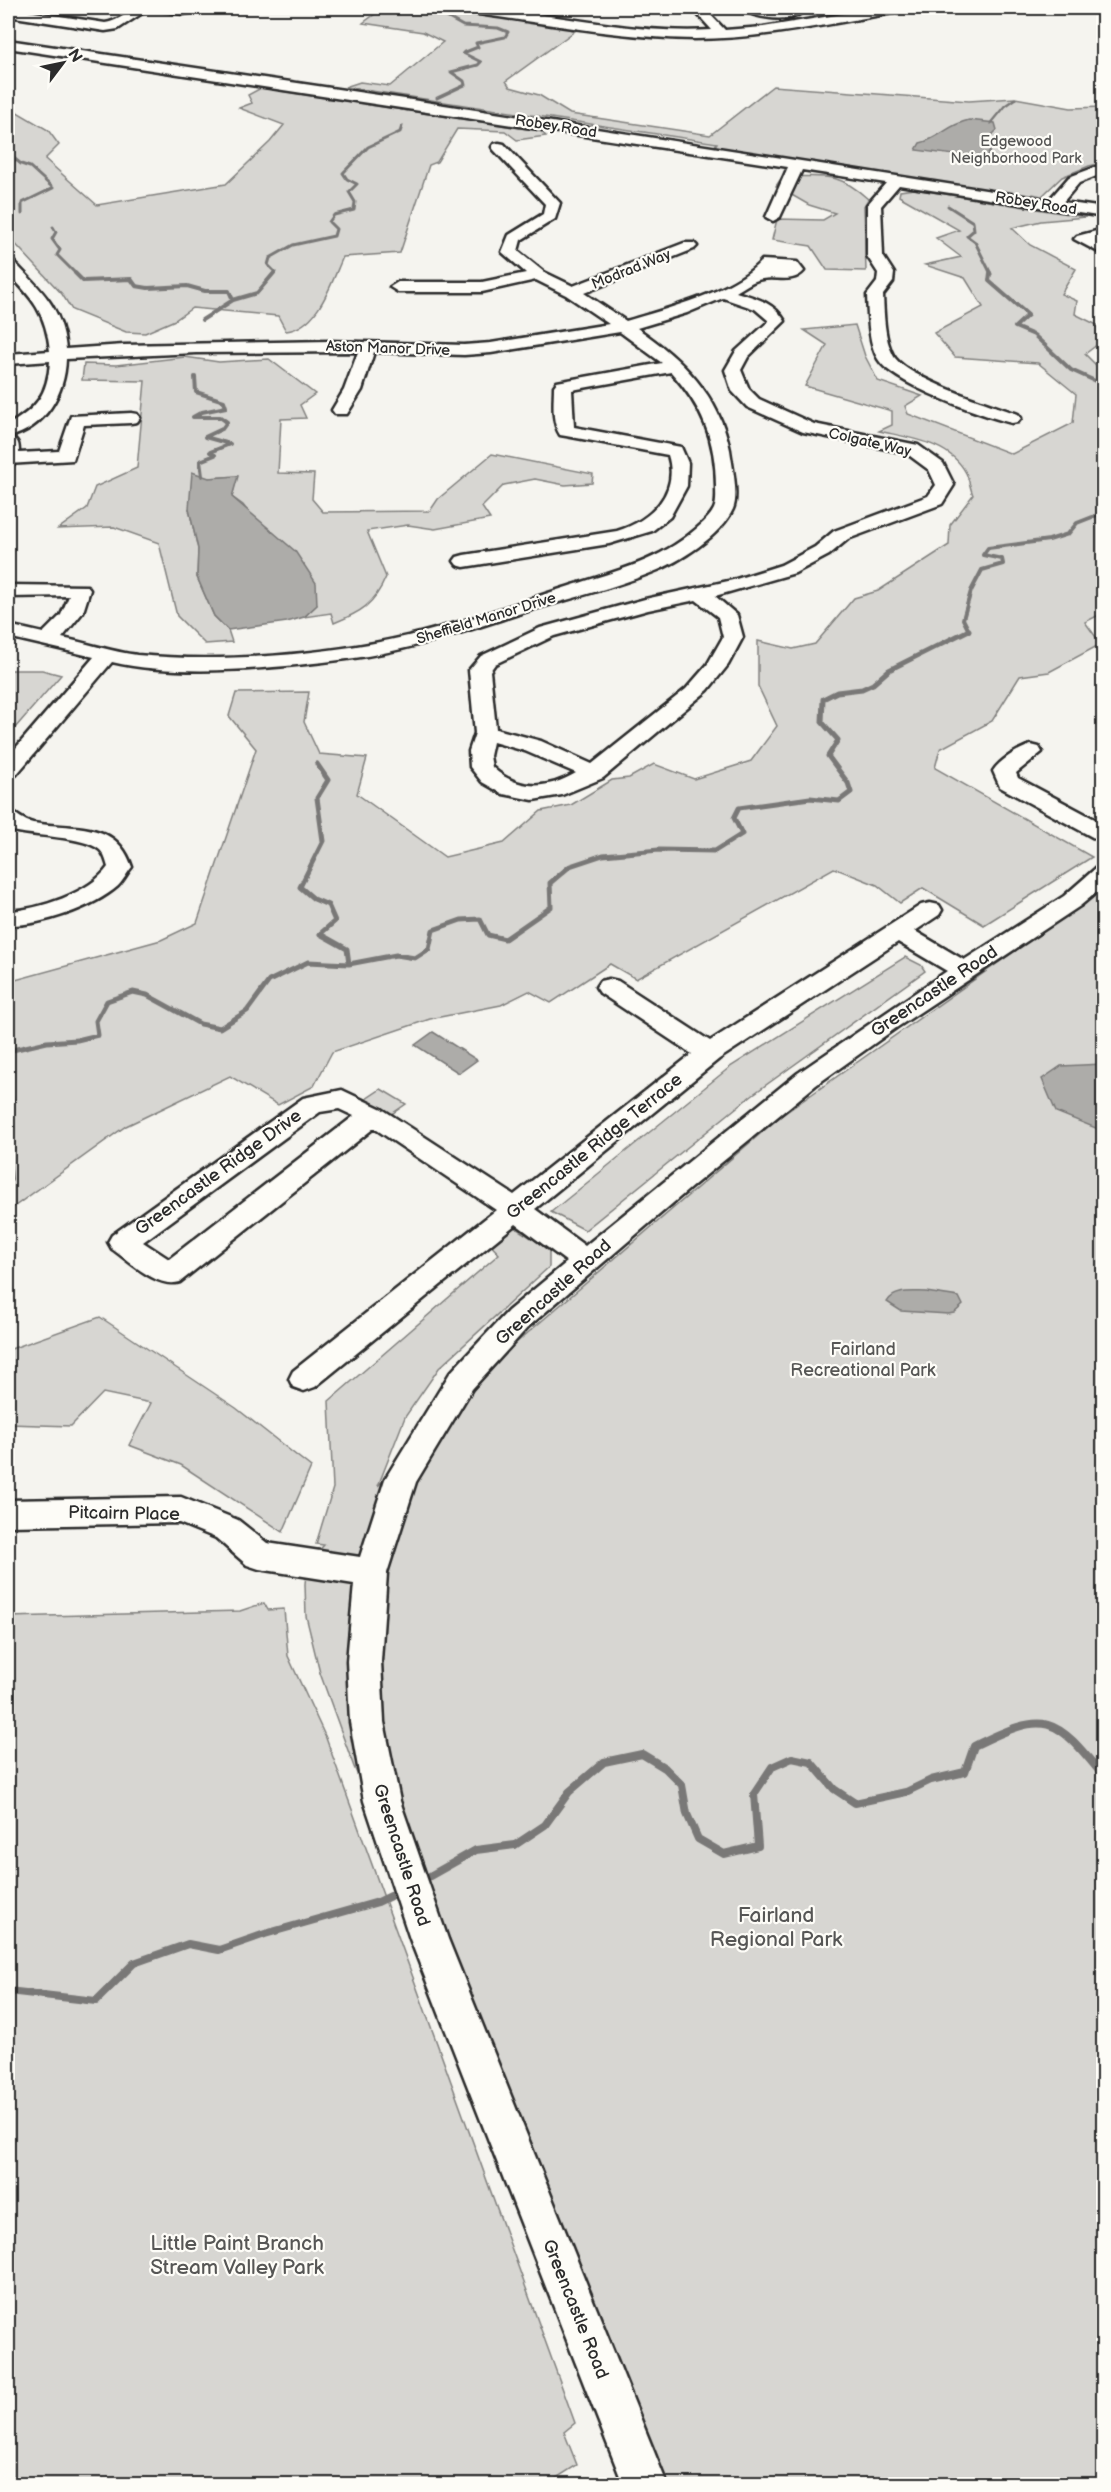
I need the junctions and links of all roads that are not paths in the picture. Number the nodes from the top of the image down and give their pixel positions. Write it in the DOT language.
graph roads {
  1 [pos="144,8"];
  2 [pos="168,8"];
  3 [pos="195,8"];
  4 [pos="464,8"];
  5 [pos="698,8"];
  6 [pos="747,8"];
  7 [pos="823,8"];
  8 [pos="853,8"];
  9 [pos="899,8"];
  10 [pos="908,8"];
  11 [pos="8,12"];
  12 [pos="867,14"];
  13 [pos="721,33"];
  14 [pos="8,44"];
  15 [pos="499,147"];
  16 [pos="797,164"];
  17 [pos="1099,172"];
  18 [pos="896,180"];
  19 [pos="1053,206"];
  20 [pos="1104,213"];
  21 [pos="773,217"];
  22 [pos="689,246"];
  23 [pos="8,264"];
  24 [pos="758,274"];
  25 [pos="538,275"];
  26 [pos="398,287"];
  27 [pos="572,292"];
  28 [pos="722,293"];
  29 [pos="626,326"];
  30 [pos="369,347"];
  31 [pos="58,354"];
  32 [pos="8,359"];
  33 [pos="675,366"];
  34 [pos="341,410"];
  35 [pos="132,418"];
  36 [pos="1012,418"];
  37 [pos="8,432"];
  38 [pos="8,442"];
  39 [pos="626,554"];
  40 [pos="464,561"];
  41 [pos="8,591"];
  42 [pos="699,592"];
  43 [pos="8,631"];
  44 [pos="48,640"];
  45 [pos="108,654"];
  46 [pos="486,733"];
  47 [pos="1031,752"];
  48 [pos="8,770"];
  49 [pos="595,773"];
  50 [pos="8,818"];
  51 [pos="1104,834"];
  52 [pos="1104,873"];
  53 [pos="930,910"];
  54 [pos="8,918"];
  55 [pos="899,932"];
  56 [pos="964,971"];
  57 [pos="609,987"];
  58 [pos="710,1053"];
  59 [pos="373,1115"];
  60 [pos="515,1209"];
  61 [pos="586,1261"];
  62 [pos="304,1379"];
  63 [pos="8,1513"];
  64 [pos="371,1573"];
  65 [pos="645,2484"];
  1 -- 11 [label="street"];
  2 -- 3 [label="street"];
  4 -- 13 [label="street"];
  5 -- 13 [label="street"];
  6 -- 7 [label="street"];
  8 -- 12 [label="street"];
  9 -- 12 [label="street"];
  10 -- 12 [label="street"];
  12 -- 13 [label="street"];
  14 -- 16 [label="street, Robey Road"];
  15 -- 25 [label="street, Sheffield Manor Drive"];
  16 -- 18 [label="street, Robey Road"];
  16 -- 21 [label="street"];
  17 -- 19 [label="street"];
  18 -- 19 [label="street, Robey Road"];
  18 -- 36 [label="street"];
  19 -- 20 [label="street, Robey Road"];
  22 -- 27 [label="street, Modrad Way"];
  23 -- 31 [label="street"];
  24 -- 28 [label="street, Aston Manor Drive"];
  25 -- 26 [label="street"];
  25 -- 27 [label="street, Sheffield Manor Drive"];
  27 -- 29 [label="street, Sheffield Manor Drive"];
  28 -- 29 [label="street, Aston Manor Drive"];
  28 -- 42 [label="street, Colgate Way"];
  29 -- 30 [label="street, Aston Manor Drive"];
  29 -- 33 [label="street, Sheffield Manor Drive"];
  30 -- 31 [label="street, Aston Manor Drive"];
  30 -- 34 [label="street"];
  31 -- 32 [label="street, Aston Manor Drive"];
  31 -- 37 [label="street"];
  33 -- 39 [label="street, Sheffield Manor Drive"];
  33 -- 39 [label="street"];
  35 -- 38 [label="street"];
  39 -- 40 [label="street"];
  39 -- 45 [label="street, Sheffield Manor Drive"];
  41 -- 44 [label="street"];
  42 -- 46 [label="street, Colgate Way"];
  42 -- 49 [label="street, Colgate Way"];
  43 -- 44 [label="street, Sheffield Manor Drive"];
  44 -- 45 [label="street, Sheffield Manor Drive"];
  45 -- 48 [label="street"];
  46 -- 49 [label="street"];
  46 -- 49 [label="street, Colgate Way"];
  47 -- 51 [label="street"];
  50 -- 54 [label="street"];
  52 -- 56 [label="street, Greencastle Road"];
  53 -- 55 [label="street, Greencastle Ridge Terrace"];
  55 -- 56 [label="street"];
  55 -- 58 [label="street, Greencastle Ridge Terrace"];
  56 -- 61 [label="street, Greencastle Road"];
  57 -- 58 [label="street"];
  58 -- 60 [label="street, Greencastle Ridge Terrace"];
  59 -- 59 [label="street, Greencastle Ridge Drive"];
  59 -- 60 [label="street, Greencastle Ridge Drive"];
  60 -- 61 [label="street, Greencastle Ridge Drive"];
  60 -- 62 [label="street, Greencastle Ridge Terrace"];
  61 -- 64 [label="street, Greencastle Road"];
  63 -- 64 [label="street, Pitcairn Place"];
  64 -- 65 [label="street, Greencastle Road"];
}
